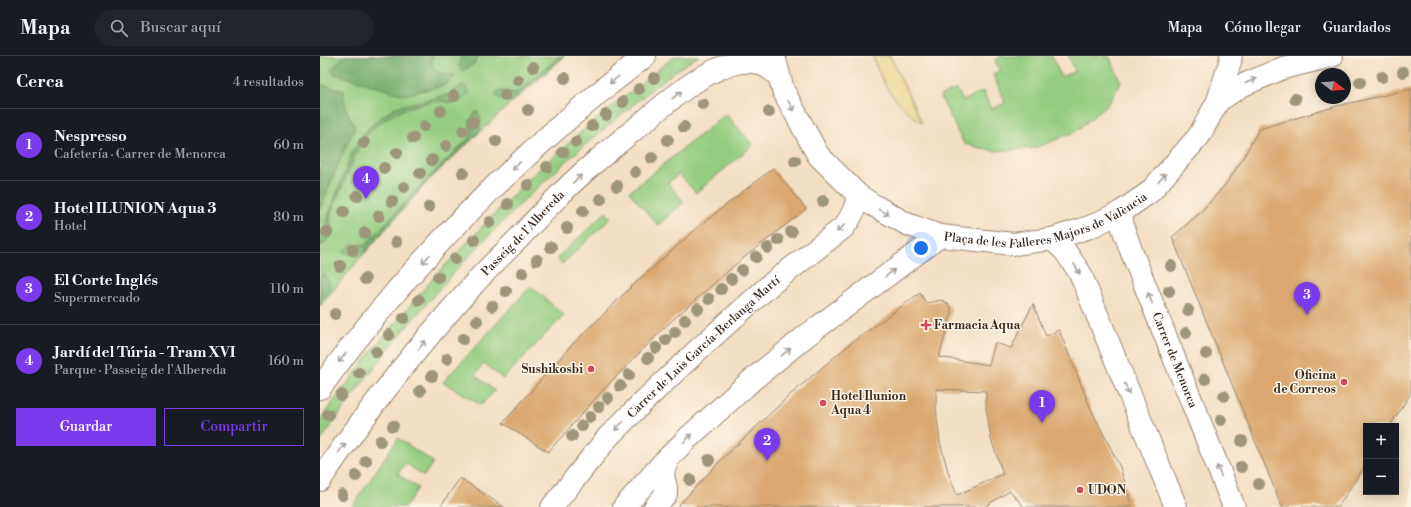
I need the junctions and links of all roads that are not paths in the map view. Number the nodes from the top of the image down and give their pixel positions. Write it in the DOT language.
graph roads {
  1 [pos="645,56"];
  2 [pos="1231,56"];
  3 [pos="1332,56"];
  4 [pos="776,65"];
  5 [pos="1218,101"];
  6 [pos="858,195"];
  7 [pos="1121,212"];
  8 [pos="940,236"];
  9 [pos="1052,239"];
  10 [pos="320,388"];
  11 [pos="669,457"];
  12 [pos="320,480"];
  13 [pos="575,480"];
  14 [pos="552,507"];
  15 [pos="574,507"];
  16 [pos="624,507"];
  17 [pos="655,507"];
  18 [pos="1176,507"];
  19 [pos="1234,507"];
  1 -- 10 [label="street, one-way"];
  2 -- 5 [label="street, Plaça de les Falleres Majors de València"];
  5 -- 3 [label="street, one-way"];
  4 -- 6 [label="street, Plaça de les Falleres Majors de València, one-way"];
  12 -- 4 [label="street, Passeig de l'Albereda, one-way"];
  7 -- 5 [label="street, Plaça de les Falleres Majors de València, one-way"];
  6 -- 8 [label="street, Plaça de les Falleres Majors de València, one-way"];
  6 -- 13 [label="street, Carrer de Luis García-Berlanga Martí, one-way"];
  7 -- 9 [label="street, Plaça de les Falleres Majors de València"];
  19 -- 7 [label="street, Carrer de Menorca, one-way"];
  8 -- 9 [label="street, Plaça de les Falleres Majors de València"];
  11 -- 8 [label="street, one-way"];
  9 -- 18 [label="street, one-way"];
  11 -- 16 [label="street"];
  11 -- 17 [label="street"];
  13 -- 14 [label="street, Carrer de Luis García-Berlanga Martí"];
  13 -- 15 [label="street"];
}
